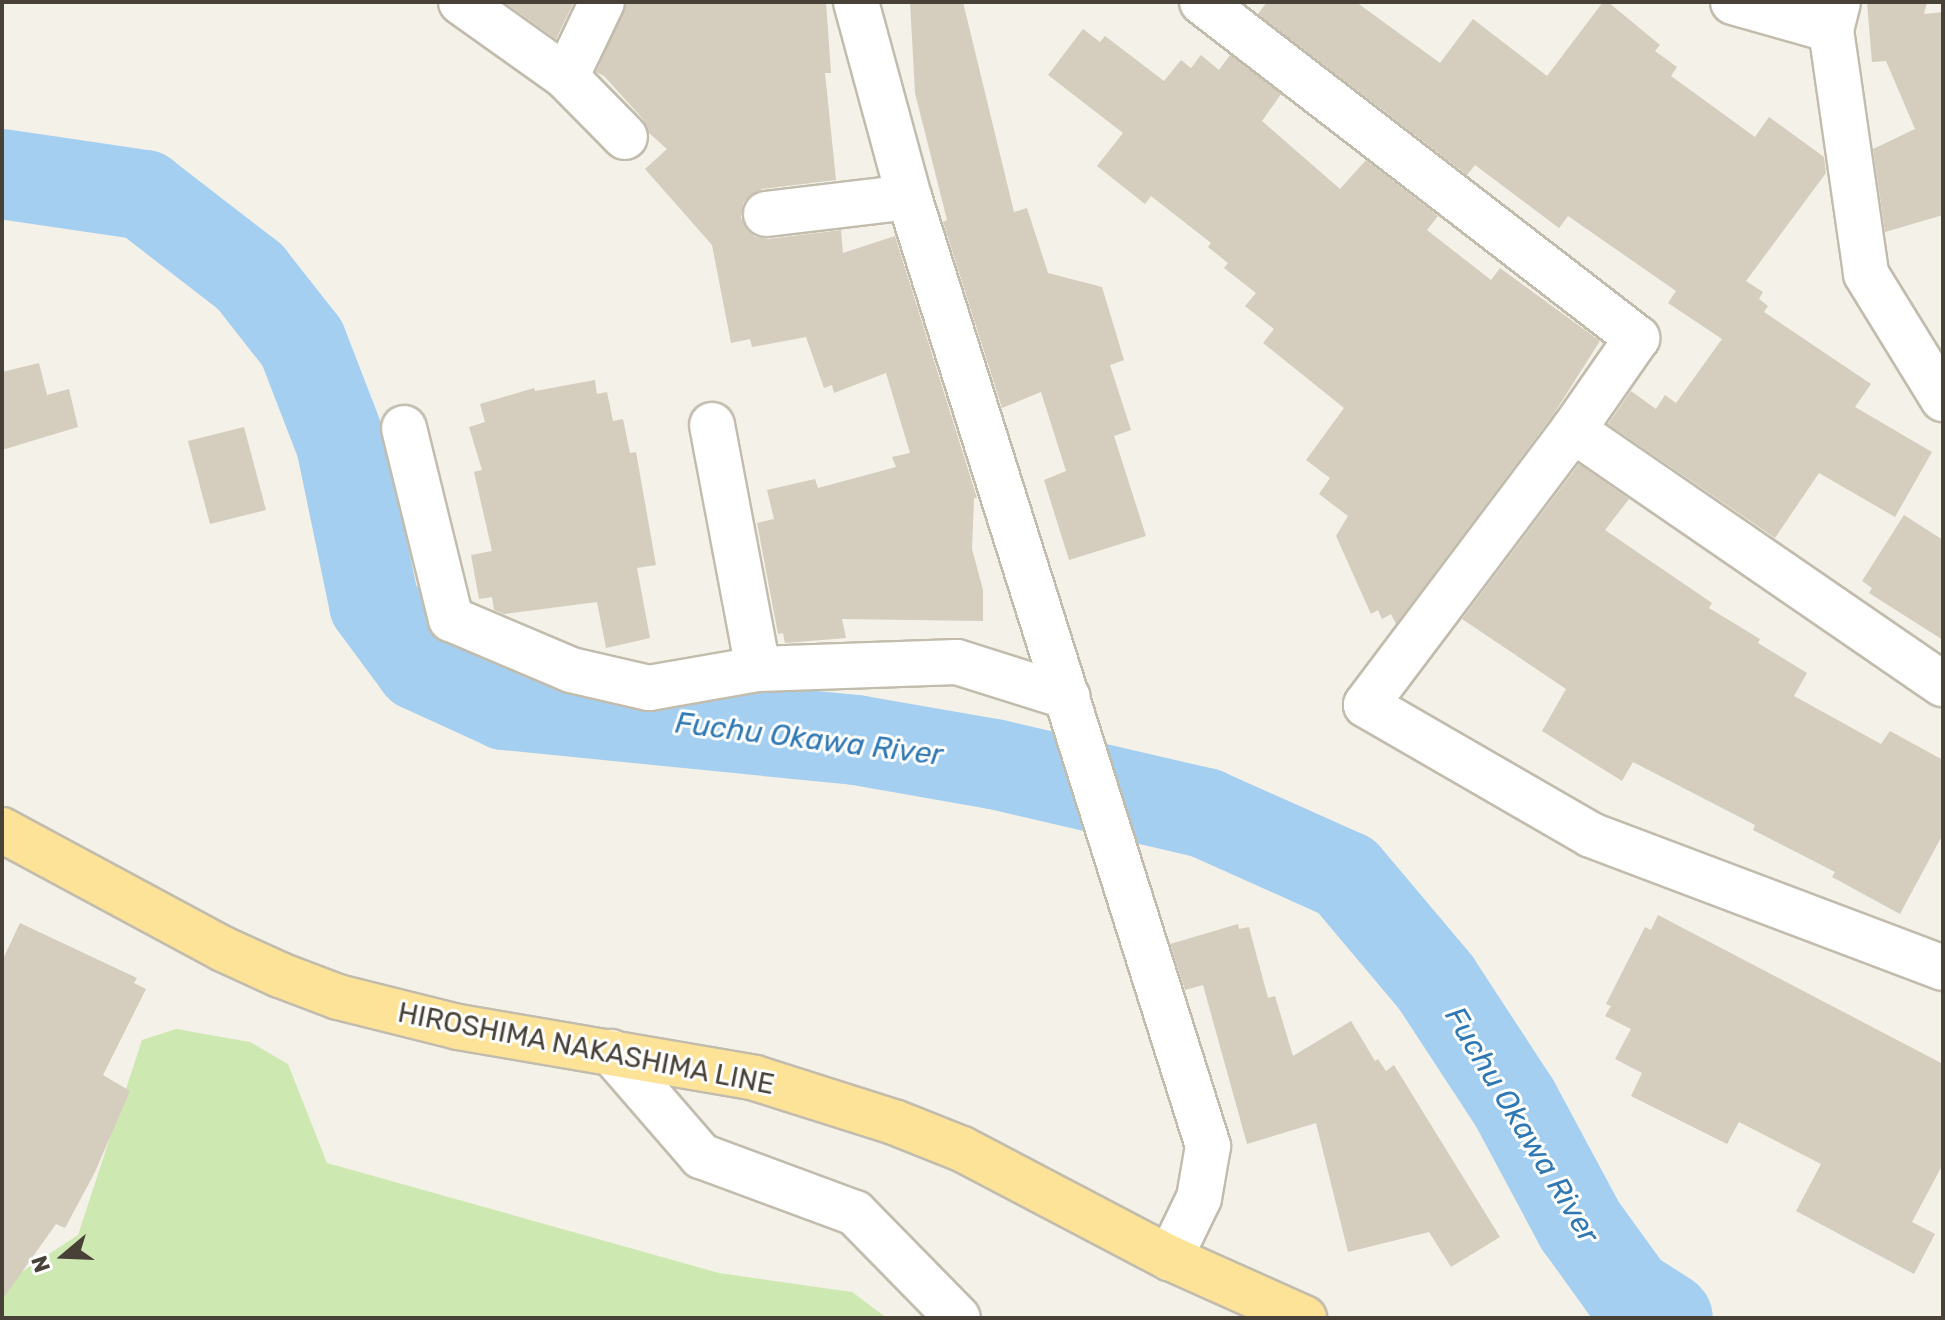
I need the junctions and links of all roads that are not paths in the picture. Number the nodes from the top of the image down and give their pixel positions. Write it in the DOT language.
graph roads {
  1 [pos="461,2"];
  2 [pos="602,2"];
  3 [pos="856,2"];
  4 [pos="1202,2"];
  5 [pos="1733,2"];
  6 [pos="1835,16"];
  7 [pos="566,77"];
  8 [pos="625,137"];
  9 [pos="909,197"];
  10 [pos="766,214"];
  11 [pos="1943,399"];
  12 [pos="712,425"];
  13 [pos="404,428"];
  14 [pos="1573,430"];
  15 [pos="758,669"];
  16 [pos="1943,684"];
  17 [pos="1072,710"];
  18 [pos="2,830"];
  19 [pos="1943,968"];
  20 [pos="611,1052"];
  21 [pos="1170,1258"];
  22 [pos="958,1318"];
  23 [pos="1304,1318"];
  1 -- 7 [label="street"];
  2 -- 7 [label="street"];
  3 -- 9 [label="street"];
  4 -- 14 [label="street"];
  5 -- 6 [label="street"];
  6 -- 11 [label="street"];
  7 -- 8 [label="street"];
  9 -- 10 [label="street"];
  9 -- 17 [label="street"];
  12 -- 15 [label="street"];
  13 -- 15 [label="street"];
  14 -- 16 [label="street"];
  14 -- 19 [label="street"];
  15 -- 17 [label="street"];
  17 -- 21 [label="street"];
  18 -- 20 [label="main road, HIROSHIMA NAKASHIMA LINE"];
  20 -- 21 [label="main road, HIROSHIMA NAKASHIMA LINE"];
  20 -- 22 [label="street"];
  21 -- 23 [label="main road, HIROSHIMA NAKASHIMA LINE"];
}
